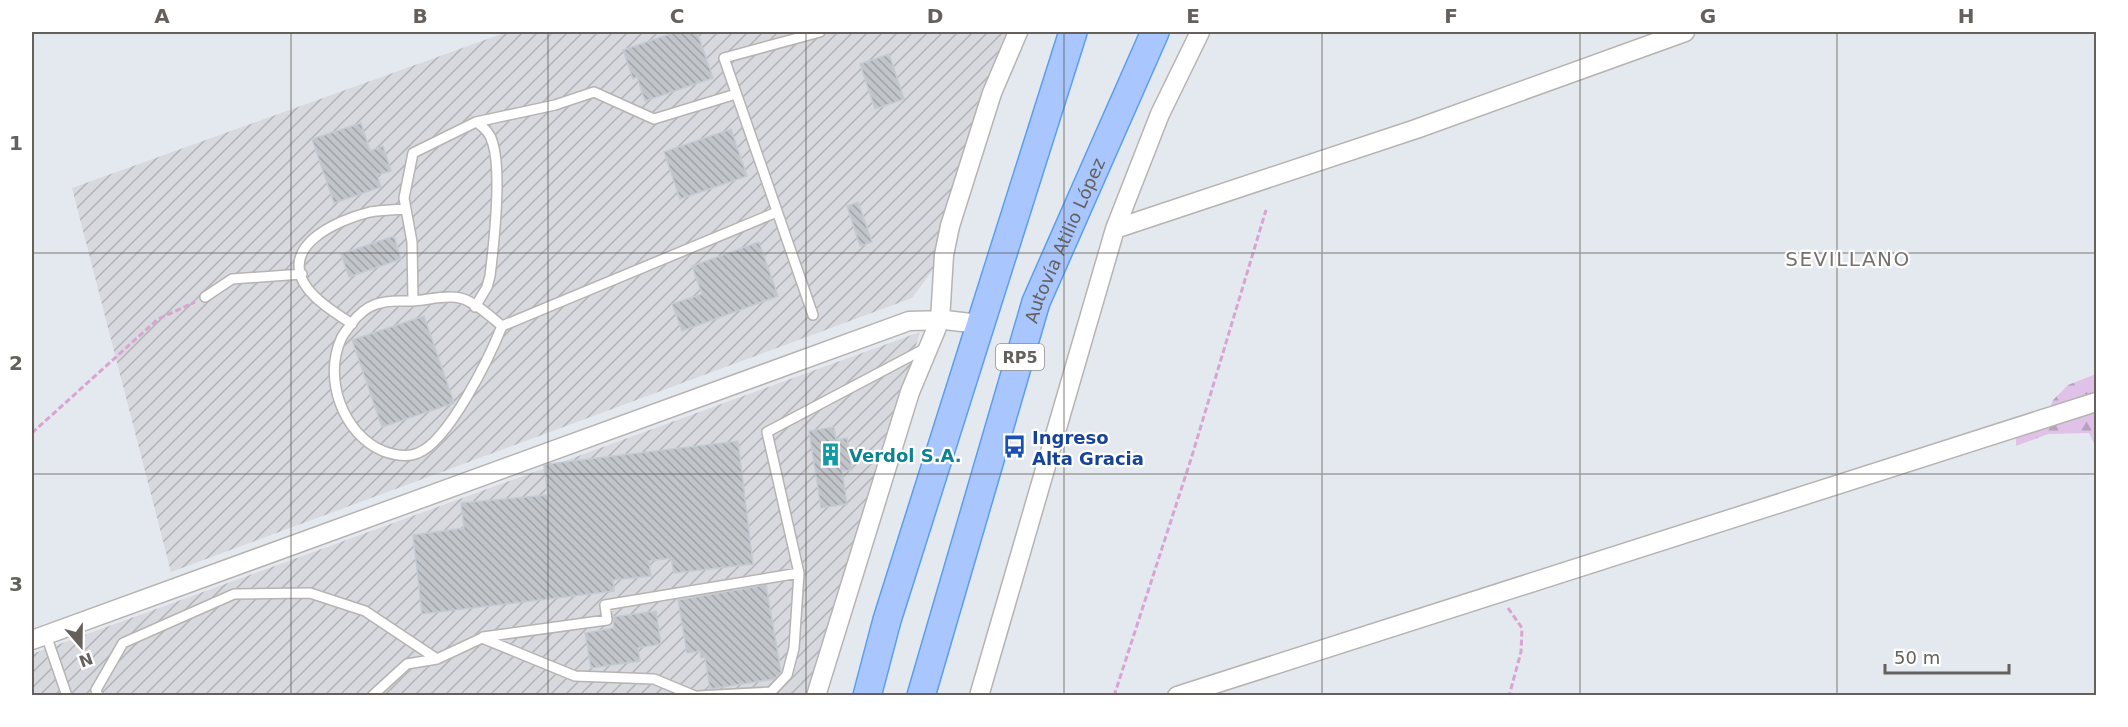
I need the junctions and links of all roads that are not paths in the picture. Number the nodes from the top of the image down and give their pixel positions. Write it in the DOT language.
graph roads {
  1 [pos="820,32"];
  2 [pos="1017,32"];
  3 [pos="1073,32"];
  4 [pos="1155,32"];
  5 [pos="1200,32"];
  6 [pos="1685,32"];
  7 [pos="736,94"];
  8 [pos="476,122"];
  9 [pos="406,209"];
  10 [pos="777,212"];
  11 [pos="1115,229"];
  12 [pos="302,274"];
  13 [pos="205,297"];
  14 [pos="413,301"];
  15 [pos="475,307"];
  16 [pos="813,315"];
  17 [pos="940,320"];
  18 [pos="352,324"];
  19 [pos="979,324"];
  20 [pos="502,326"];
  21 [pos="928,347"];
  22 [pos="2097,402"];
  23 [pos="799,573"];
  24 [pos="39,638"];
  25 [pos="482,638"];
  26 [pos="437,659"];
  27 [pos="67,696"];
  28 [pos="98,696"];
  29 [pos="372,696"];
  30 [pos="696,696"];
  31 [pos="816,696"];
  32 [pos="867,696"];
  33 [pos="921,696"];
  34 [pos="979,696"];
  35 [pos="1177,696"];
  1 -- 7 [label="lane"];
  2 -- 17 [label="street"];
  3 -- 19 [label="main road, RP5"];
  4 -- 33 [label="main road, Autovía Atilio López / RP5"];
  5 -- 11 [label="street"];
  6 -- 11 [label="street"];
  7 -- 8 [label="lane"];
  7 -- 10 [label="lane"];
  8 -- 9 [label="lane"];
  8 -- 15 [label="lane"];
  9 -- 12 [label="lane"];
  9 -- 14 [label="lane"];
  10 -- 16 [label="lane"];
  10 -- 20 [label="lane"];
  11 -- 34 [label="street"];
  12 -- 13 [label="lane"];
  12 -- 18 [label="lane"];
  14 -- 15 [label="lane"];
  14 -- 18 [label="lane"];
  15 -- 20 [label="lane"];
  17 -- 19 [label="street"];
  17 -- 21 [label="street"];
  17 -- 24 [label="street"];
  18 -- 20 [label="lane"];
  19 -- 32 [label="main road, RP5"];
  21 -- 23 [label="lane"];
  21 -- 31 [label="street"];
  22 -- 35 [label="street"];
  23 -- 25 [label="lane"];
  23 -- 30 [label="lane"];
  24 -- 27 [label="lane"];
  25 -- 26 [label="lane"];
  25 -- 30 [label="lane"];
  26 -- 28 [label="lane"];
  26 -- 29 [label="lane"];
}
